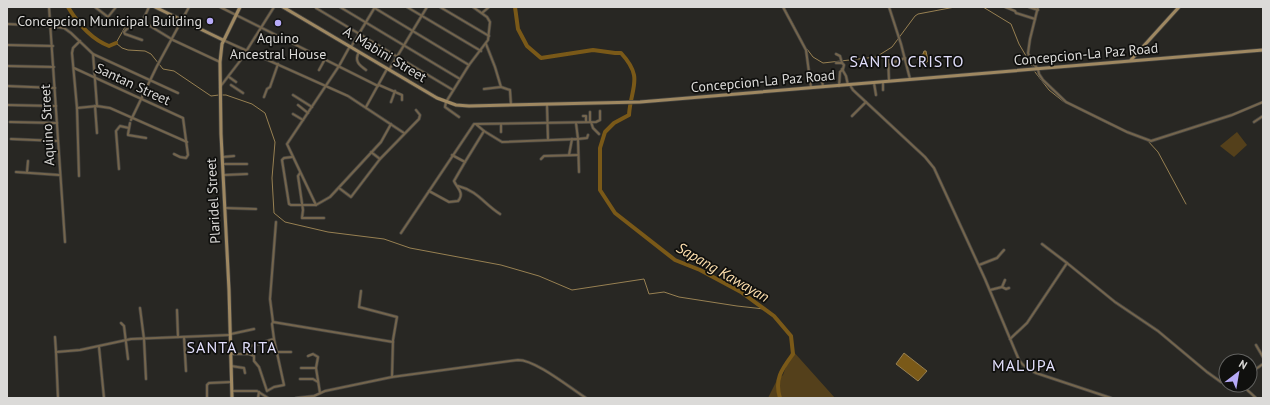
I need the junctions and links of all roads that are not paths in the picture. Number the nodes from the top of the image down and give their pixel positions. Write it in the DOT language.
graph roads {
  1 [pos="49,7"];
  2 [pos="94,7"];
  3 [pos="116,7"];
  4 [pos="149,7"];
  5 [pos="156,7"];
  6 [pos="189,7"];
  7 [pos="220,7"];
  8 [pos="240,7"];
  9 [pos="274,7"];
  10 [pos="283,7"];
  11 [pos="340,7"];
  12 [pos="374,7"];
  13 [pos="407,7"];
  14 [pos="426,7"];
  15 [pos="440,7"];
  16 [pos="473,7"];
  17 [pos="489,7"];
  18 [pos="783,7"];
  19 [pos="889,7"];
  20 [pos="1004,7"];
  21 [pos="1029,7"];
  22 [pos="1179,7"];
  23 [pos="316,8"];
  24 [pos="1038,9"];
  25 [pos="482,13"];
  26 [pos="236,14"];
  27 [pos="422,15"];
  28 [pos="1035,19"];
  29 [pos="182,20"];
  30 [pos="142,21"];
  31 [pos="366,23"];
  32 [pos="7,24"];
  33 [pos="50,26"];
  34 [pos="261,27"];
  35 [pos="413,30"];
  36 [pos="359,34"];
  37 [pos="489,36"];
  38 [pos="142,40"];
  39 [pos="172,40"];
  40 [pos="223,40"];
  41 [pos="80,41"];
  42 [pos="486,44"];
  43 [pos="7,45"];
  44 [pos="404,45"];
  45 [pos="53,46"];
  46 [pos="351,47"];
  47 [pos="247,50"];
  48 [pos="1263,50"];
  49 [pos="481,51"];
  50 [pos="359,52"];
  51 [pos="93,54"];
  52 [pos="836,54"];
  53 [pos="888,56"];
  54 [pos="397,57"];
  55 [pos="905,58"];
  56 [pos="325,59"];
  57 [pos="1131,60"];
  58 [pos="220,62"];
  59 [pos="842,62"];
  60 [pos="836,63"];
  61 [pos="278,64"];
  62 [pos="889,64"];
  63 [pos="469,65"];
  64 [pos="7,66"];
  65 [pos="339,66"];
  66 [pos="54,67"];
  67 [pos="74,68"];
  68 [pos="388,69"];
  69 [pos="1038,69"];
  70 [pos="320,70"];
  71 [pos="366,70"];
  72 [pos="842,70"];
  73 [pos="94,77"];
  74 [pos="229,77"];
  75 [pos="460,78"];
  76 [pos="910,79"];
  77 [pos="151,80"];
  78 [pos="822,80"];
  79 [pos="889,81"];
  80 [pos="236,82"];
  81 [pos="883,82"];
  82 [pos="874,83"];
  83 [pos="231,84"];
  84 [pos="326,85"];
  85 [pos="379,85"];
  86 [pos="849,85"];
  87 [pos="7,86"];
  88 [pos="839,86"];
  89 [pos="823,87"];
  90 [pos="55,88"];
  91 [pos="220,88"];
  92 [pos="501,88"];
  93 [pos="812,88"];
  94 [pos="484,89"];
  95 [pos="453,90"];
  96 [pos="883,90"];
  97 [pos="394,91"];
  98 [pos="178,93"];
  99 [pos="243,93"];
  100 [pos="293,95"];
  101 [pos="876,95"];
  102 [pos="264,97"];
  103 [pos="142,99"];
  104 [pos="402,100"];
  105 [pos="391,102"];
  106 [pos="446,102"];
  107 [pos="866,102"];
  108 [pos="1263,102"];
  109 [pos="7,104"];
  110 [pos="298,105"];
  111 [pos="456,105"];
  112 [pos="511,105"];
  113 [pos="547,105"];
  114 [pos="56,106"];
  115 [pos="96,106"];
  116 [pos="312,107"];
  117 [pos="77,108"];
  118 [pos="366,108"];
  119 [pos="416,110"];
  120 [pos="600,111"];
  121 [pos="590,112"];
  122 [pos="308,113"];
  123 [pos="293,114"];
  124 [pos="583,116"];
  125 [pos="852,116"];
  126 [pos="1263,116"];
  127 [pos="133,117"];
  128 [pos="459,117"];
  129 [pos="131,120"];
  130 [pos="303,120"];
  131 [pos="10,122"];
  132 [pos="576,122"];
  133 [pos="586,122"];
  134 [pos="591,122"];
  135 [pos="1254,122"];
  136 [pos="57,123"];
  137 [pos="130,123"];
  138 [pos="391,124"];
  139 [pos="476,124"];
  140 [pos="500,124"];
  141 [pos="548,124"];
  142 [pos="129,128"];
  143 [pos="484,132"];
  144 [pos="501,132"];
  145 [pos="97,133"];
  146 [pos="404,133"];
  147 [pos="599,134"];
  148 [pos="588,135"];
  149 [pos="146,138"];
  150 [pos="11,139"];
  151 [pos="572,139"];
  152 [pos="578,139"];
  153 [pos="548,140"];
  154 [pos="58,141"];
  155 [pos="187,142"];
  156 [pos="371,152"];
  157 [pos="174,154"];
  158 [pos="452,155"];
  159 [pos="569,155"];
  160 [pos="578,155"];
  161 [pos="234,156"];
  162 [pos="222,157"];
  163 [pos="292,157"];
  164 [pos="380,159"];
  165 [pos="541,159"];
  166 [pos="28,161"];
  167 [pos="465,162"];
  168 [pos="222,164"];
  169 [pos="247,164"];
  170 [pos="119,168"];
  171 [pos="16,172"];
  172 [pos="27,172"];
  173 [pos="300,172"];
  174 [pos="578,172"];
  175 [pos="247,174"];
  176 [pos="60,175"];
  177 [pos="222,175"];
  178 [pos="79,176"];
  179 [pos="457,186"];
  180 [pos="339,188"];
  181 [pos="429,191"];
  182 [pos="302,205"];
  183 [pos="316,205"];
  184 [pos="224,208"];
  185 [pos="256,209"];
  186 [pos="500,214"];
  187 [pos="324,218"];
  188 [pos="276,222"];
  189 [pos="401,233"];
  190 [pos="65,242"];
  191 [pos="1042,244"];
  192 [pos="1004,250"];
  193 [pos="1067,263"];
  194 [pos="978,265"];
  195 [pos="1005,280"];
  196 [pos="1002,287"];
  197 [pos="1009,288"];
  198 [pos="990,290"];
  199 [pos="361,291"];
  200 [pos="140,308"];
  201 [pos="177,310"];
  202 [pos="273,322"];
  203 [pos="121,323"];
  204 [pos="254,329"];
  205 [pos="229,334"];
  206 [pos="55,337"];
  207 [pos="178,337"];
  208 [pos="184,337"];
  209 [pos="1010,338"];
  210 [pos="144,339"];
  211 [pos="274,339"];
  212 [pos="126,340"];
  213 [pos="393,342"];
  214 [pos="1256,345"];
  215 [pos="99,346"];
  216 [pos="56,352"];
  217 [pos="277,352"];
  218 [pos="291,352"];
  219 [pos="230,354"];
  220 [pos="249,354"];
  221 [pos="308,356"];
  222 [pos="1263,357"];
  223 [pos="128,359"];
  224 [pos="231,366"];
  225 [pos="302,368"];
  226 [pos="316,368"];
  227 [pos="186,371"];
  228 [pos="245,373"];
  229 [pos="392,377"];
  230 [pos="146,379"];
  231 [pos="300,379"];
  232 [pos="1218,380"];
  233 [pos="232,382"];
  234 [pos="318,382"];
  235 [pos="232,391"];
  236 [pos="267,391"];
  237 [pos="259,392"];
  238 [pos="320,393"];
  239 [pos="265,395"];
  240 [pos="316,397"];
  241 [pos="58,398"];
  242 [pos="104,398"];
  243 [pos="207,398"];
  244 [pos="232,398"];
  245 [pos="258,398"];
  246 [pos="268,398"];
  247 [pos="296,398"];
  248 [pos="300,398"];
  249 [pos="586,398"];
  250 [pos="1111,398"];
  1 -- 33 [label="street, Aquino Street"];
  2 -- 3 [label="street"];
  4 -- 30 [label="street"];
  5 -- 29 [label="main road"];
  6 -- 29 [label="street"];
  7 -- 26 [label="street"];
  8 -- 26 [label="main road, Plaridel Street"];
  9 -- 34 [label="street"];
  10 -- 46 [label="main road, A. Mabini Street"];
  11 -- 31 [label="street"];
  12 -- 31 [label="street"];
  12 -- 35 [label="street"];
  13 -- 27 [label="street"];
  14 -- 27 [label="street"];
  15 -- 37 [label="street"];
  16 -- 25 [label="street"];
  17 -- 25 [label="street"];
  18 -- 93 [label="street"];
  19 -- 55 [label="street"];
  20 -- 28 [label="street"];
  21 -- 24 [label="street"];
  22 -- 57 [label="main road"];
  23 -- 36 [label="street"];
  24 -- 28 [label="street"];
  25 -- 37 [label="street"];
  26 -- 34 [label="street"];
  26 -- 40 [label="main road, Plaridel Street"];
  27 -- 35 [label="street"];
  27 -- 49 [label="street"];
  28 -- 69 [label="street"];
  29 -- 39 [label="street"];
  29 -- 40 [label="main road"];
  30 -- 38 [label="street"];
  30 -- 39 [label="street"];
  31 -- 36 [label="street"];
  31 -- 44 [label="street"];
  32 -- 33 [label="street"];
  33 -- 41 [label="street"];
  33 -- 45 [label="street, Aquino Street"];
  34 -- 47 [label="street"];
  34 -- 56 [label="street"];
  35 -- 44 [label="street"];
  35 -- 63 [label="street"];
  36 -- 46 [label="street"];
  36 -- 54 [label="street"];
  37 -- 42 [label="street"];
  39 -- 58 [label="street"];
  39 -- 77 [label="street"];
  40 -- 47 [label="street"];
  40 -- 58 [label="main road, Plaridel Street"];
  41 -- 51 [label="street"];
  41 -- 67 [label="street"];
  42 -- 49 [label="street"];
  42 -- 92 [label="street"];
  43 -- 45 [label="street"];
  44 -- 54 [label="street"];
  44 -- 75 [label="street"];
  45 -- 66 [label="street, Aquino Street"];
  46 -- 50 [label="main road, A. Mabini Street"];
  46 -- 65 [label="street"];
  47 -- 61 [label="street"];
  47 -- 74 [label="street"];
  48 -- 57 [label="main road, Concepcion-La Paz Road"];
  49 -- 63 [label="street"];
  50 -- 68 [label="main road, A. Mabini Street"];
  50 -- 71 [label="street"];
  51 -- 73 [label="street"];
  51 -- 77 [label="street"];
  52 -- 59 [label="street"];
  53 -- 62 [label="street"];
  54 -- 68 [label="street"];
  54 -- 95 [label="street"];
  55 -- 62 [label="street"];
  55 -- 76 [label="street"];
  56 -- 65 [label="street"];
  56 -- 70 [label="street"];
  57 -- 69 [label="main road, Concepcion-La Paz Road"];
  58 -- 91 [label="main road, Plaridel Street"];
  59 -- 60 [label="street"];
  59 -- 72 [label="street"];
  61 -- 84 [label="street"];
  61 -- 102 [label="street"];
  62 -- 79 [label="street"];
  63 -- 75 [label="street"];
  64 -- 66 [label="street"];
  65 -- 84 [label="street"];
  65 -- 85 [label="street"];
  66 -- 90 [label="street, Aquino Street"];
  67 -- 73 [label="street, Santan Street"];
  67 -- 117 [label="street"];
  68 -- 85 [label="street"];
  68 -- 106 [label="main road, A. Mabini Street"];
  69 -- 76 [label="main road, Concepcion-La Paz Road"];
  69 -- 108 [label="street"];
  72 -- 86 [label="street"];
  72 -- 88 [label="street"];
  73 -- 103 [label="street, Santan Street"];
  73 -- 115 [label="street"];
  74 -- 80 [label="street"];
  74 -- 91 [label="street"];
  75 -- 95 [label="street"];
  76 -- 79 [label="main road, Concepcion-La Paz Road"];
  77 -- 98 [label="street"];
  77 -- 103 [label="street"];
  78 -- 89 [label="street"];
  79 -- 81 [label="main road, Concepcion-La Paz Road"];
  81 -- 82 [label="main road, Concepcion-La Paz Road"];
  81 -- 96 [label="street"];
  82 -- 86 [label="main road, Concepcion-La Paz Road"];
  82 -- 101 [label="street"];
  83 -- 99 [label="street"];
  84 -- 116 [label="street"];
  84 -- 118 [label="street"];
  85 -- 97 [label="street"];
  85 -- 118 [label="street"];
  86 -- 88 [label="main road, Concepcion-La Paz Road"];
  86 -- 107 [label="street"];
  87 -- 90 [label="street"];
  88 -- 89 [label="main road, Concepcion-La Paz Road"];
  89 -- 93 [label="main road, Concepcion-La Paz Road"];
  90 -- 114 [label="street, Aquino Street"];
  91 -- 162 [label="main road, Plaridel Street"];
  92 -- 94 [label="street"];
  92 -- 112 [label="street"];
  93 -- 113 [label="main road, Concepcion-La Paz Road"];
  95 -- 106 [label="street"];
  97 -- 104 [label="street"];
  97 -- 105 [label="street"];
  100 -- 116 [label="street"];
  103 -- 127 [label="street"];
  103 -- 155 [label="street, Santan Street"];
  106 -- 111 [label="main road, A. Mabini Street"];
  106 -- 128 [label="street"];
  107 -- 125 [label="street"];
  107 -- 194 [label="street"];
  109 -- 114 [label="street"];
  110 -- 122 [label="street"];
  111 -- 112 [label="main road, Concepcion-La Paz Road"];
  112 -- 113 [label="main road, Concepcion-La Paz Road"];
  113 -- 141 [label="street"];
  114 -- 136 [label="street, Aquino Street"];
  115 -- 117 [label="street"];
  115 -- 127 [label="street"];
  115 -- 145 [label="street"];
  116 -- 122 [label="street"];
  117 -- 178 [label="street"];
  118 -- 138 [label="street"];
  119 -- 146 [label="street"];
  120 -- 134 [label="street"];
  121 -- 134 [label="street"];
  122 -- 130 [label="street"];
  123 -- 130 [label="street"];
  124 -- 133 [label="street"];
  126 -- 135 [label="street"];
  127 -- 129 [label="street"];
  127 -- 155 [label="street"];
  130 -- 163 [label="street"];
  131 -- 136 [label="street"];
  132 -- 133 [label="street"];
  132 -- 141 [label="street"];
  132 -- 152 [label="street"];
  133 -- 134 [label="street"];
  134 -- 147 [label="street"];
  136 -- 154 [label="street, Aquino Street"];
  137 -- 142 [label="street"];
  138 -- 146 [label="street"];
  138 -- 156 [label="street"];
  139 -- 140 [label="street"];
  139 -- 143 [label="street"];
  139 -- 158 [label="street"];
  140 -- 141 [label="street"];
  140 -- 144 [label="street"];
  141 -- 153 [label="street"];
  142 -- 149 [label="street"];
  142 -- 170 [label="street"];
  143 -- 153 [label="street"];
  143 -- 167 [label="street"];
  146 -- 164 [label="street"];
  148 -- 152 [label="street"];
  150 -- 154 [label="street"];
  151 -- 152 [label="street"];
  151 -- 153 [label="street"];
  151 -- 159 [label="street"];
  152 -- 160 [label="street"];
  154 -- 176 [label="street, Aquino Street"];
  155 -- 157 [label="street"];
  156 -- 164 [label="street"];
  156 -- 180 [label="street"];
  158 -- 167 [label="street"];
  158 -- 181 [label="street"];
  159 -- 160 [label="street"];
  159 -- 165 [label="street"];
  160 -- 174 [label="street"];
  161 -- 162 [label="street"];
  162 -- 168 [label="main road, Plaridel Street"];
  163 -- 173 [label="street"];
  163 -- 182 [label="street"];
  164 -- 180 [label="street"];
  166 -- 172 [label="street"];
  167 -- 179 [label="street"];
  168 -- 169 [label="street"];
  168 -- 177 [label="main road, Plaridel Street"];
  171 -- 172 [label="street"];
  172 -- 176 [label="street"];
  173 -- 182 [label="street"];
  173 -- 183 [label="street"];
  175 -- 177 [label="street"];
  176 -- 190 [label="street, Aquino Street"];
  177 -- 184 [label="main road, Plaridel Street"];
  179 -- 181 [label="street"];
  179 -- 186 [label="street"];
  180 -- 183 [label="street"];
  181 -- 189 [label="street"];
  182 -- 183 [label="street"];
  182 -- 187 [label="street"];
  184 -- 185 [label="street"];
  184 -- 205 [label="main road, Plaridel Street"];
  188 -- 202 [label="street"];
  191 -- 193 [label="street"];
  192 -- 194 [label="street"];
  193 -- 209 [label="street"];
  193 -- 232 [label="street"];
  194 -- 198 [label="street"];
  195 -- 196 [label="street"];
  196 -- 197 [label="street"];
  196 -- 198 [label="street"];
  198 -- 209 [label="street"];
  199 -- 213 [label="street"];
  200 -- 210 [label="street"];
  201 -- 207 [label="street"];
  202 -- 211 [label="street"];
  202 -- 213 [label="street"];
  203 -- 212 [label="street"];
  204 -- 205 [label="street"];
  205 -- 208 [label="street"];
  205 -- 219 [label="main road, Plaridel Street"];
  206 -- 216 [label="street"];
  207 -- 208 [label="street"];
  207 -- 210 [label="street"];
  208 -- 227 [label="street"];
  209 -- 250 [label="street"];
  210 -- 212 [label="street"];
  210 -- 230 [label="street"];
  211 -- 217 [label="street"];
  211 -- 220 [label="street"];
  212 -- 215 [label="street"];
  212 -- 223 [label="street"];
  213 -- 229 [label="street"];
  214 -- 222 [label="street"];
  215 -- 216 [label="street"];
  215 -- 242 [label="street"];
  216 -- 241 [label="street"];
  217 -- 218 [label="street"];
  217 -- 236 [label="street"];
  219 -- 220 [label="street"];
  219 -- 224 [label="main road, Plaridel Street"];
  220 -- 236 [label="street"];
  221 -- 226 [label="street"];
  224 -- 228 [label="street"];
  224 -- 233 [label="main road, Plaridel Street"];
  225 -- 226 [label="street"];
  226 -- 234 [label="street"];
  229 -- 238 [label="street"];
  229 -- 249 [label="street"];
  231 -- 234 [label="street"];
  233 -- 235 [label="main road, Plaridel Street"];
  233 -- 243 [label="street"];
  234 -- 238 [label="street"];
  235 -- 237 [label="street"];
  235 -- 244 [label="main road, Plaridel Street"];
  236 -- 239 [label="street"];
  237 -- 239 [label="street"];
  237 -- 245 [label="street"];
  238 -- 240 [label="street"];
  239 -- 246 [label="street"];
  240 -- 248 [label="street"];
  247 -- 248 [label="street"];
}
